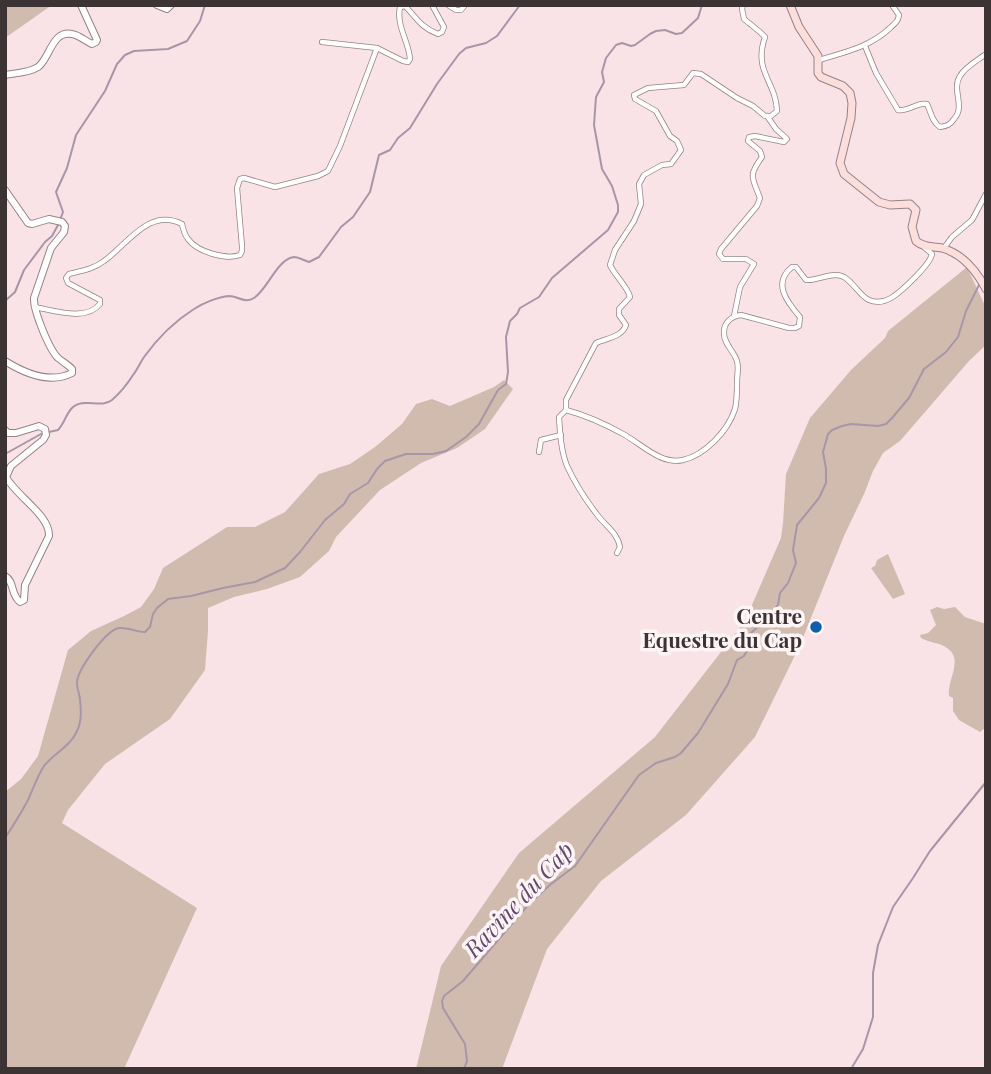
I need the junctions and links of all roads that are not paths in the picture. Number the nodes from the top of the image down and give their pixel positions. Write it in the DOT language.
graph roads {
  1 [pos="81,5"];
  2 [pos="157,5"];
  3 [pos="171,5"];
  4 [pos="432,5"];
  5 [pos="448,5"];
  6 [pos="466,5"];
  7 [pos="743,5"];
  8 [pos="790,5"];
  9 [pos="892,5"];
  10 [pos="322,42"];
  11 [pos="864,46"];
  12 [pos="377,48"];
  13 [pos="986,54"];
  14 [pos="819,60"];
  15 [pos="5,75"];
  16 [pos="767,116"];
  17 [pos="5,190"];
  18 [pos="986,194"];
  19 [pos="924,246"];
  20 [pos="943,248"];
  21 [pos="986,289"];
  22 [pos="34,307"];
  23 [pos="734,316"];
  24 [pos="5,361"];
  25 [pos="565,410"];
  26 [pos="5,430"];
  27 [pos="561,435"];
  28 [pos="539,452"];
  29 [pos="617,552"];
  30 [pos="5,576"];
  1 -- 15 [label="street"];
  2 -- 3 [label="street"];
  4 -- 12 [label="street"];
  5 -- 6 [label="street"];
  7 -- 16 [label="street"];
  8 -- 14 [label="main road"];
  9 -- 11 [label="street"];
  10 -- 12 [label="street"];
  11 -- 13 [label="street"];
  11 -- 14 [label="street"];
  12 -- 22 [label="street"];
  14 -- 19 [label="main road"];
  16 -- 23 [label="street"];
  16 -- 25 [label="street"];
  17 -- 22 [label="street"];
  18 -- 20 [label="street"];
  19 -- 20 [label="main road"];
  19 -- 23 [label="street"];
  20 -- 21 [label="main road"];
  22 -- 24 [label="street"];
  23 -- 25 [label="street"];
  25 -- 27 [label="street"];
  26 -- 30 [label="street"];
  27 -- 28 [label="street"];
  27 -- 29 [label="street"];
}
